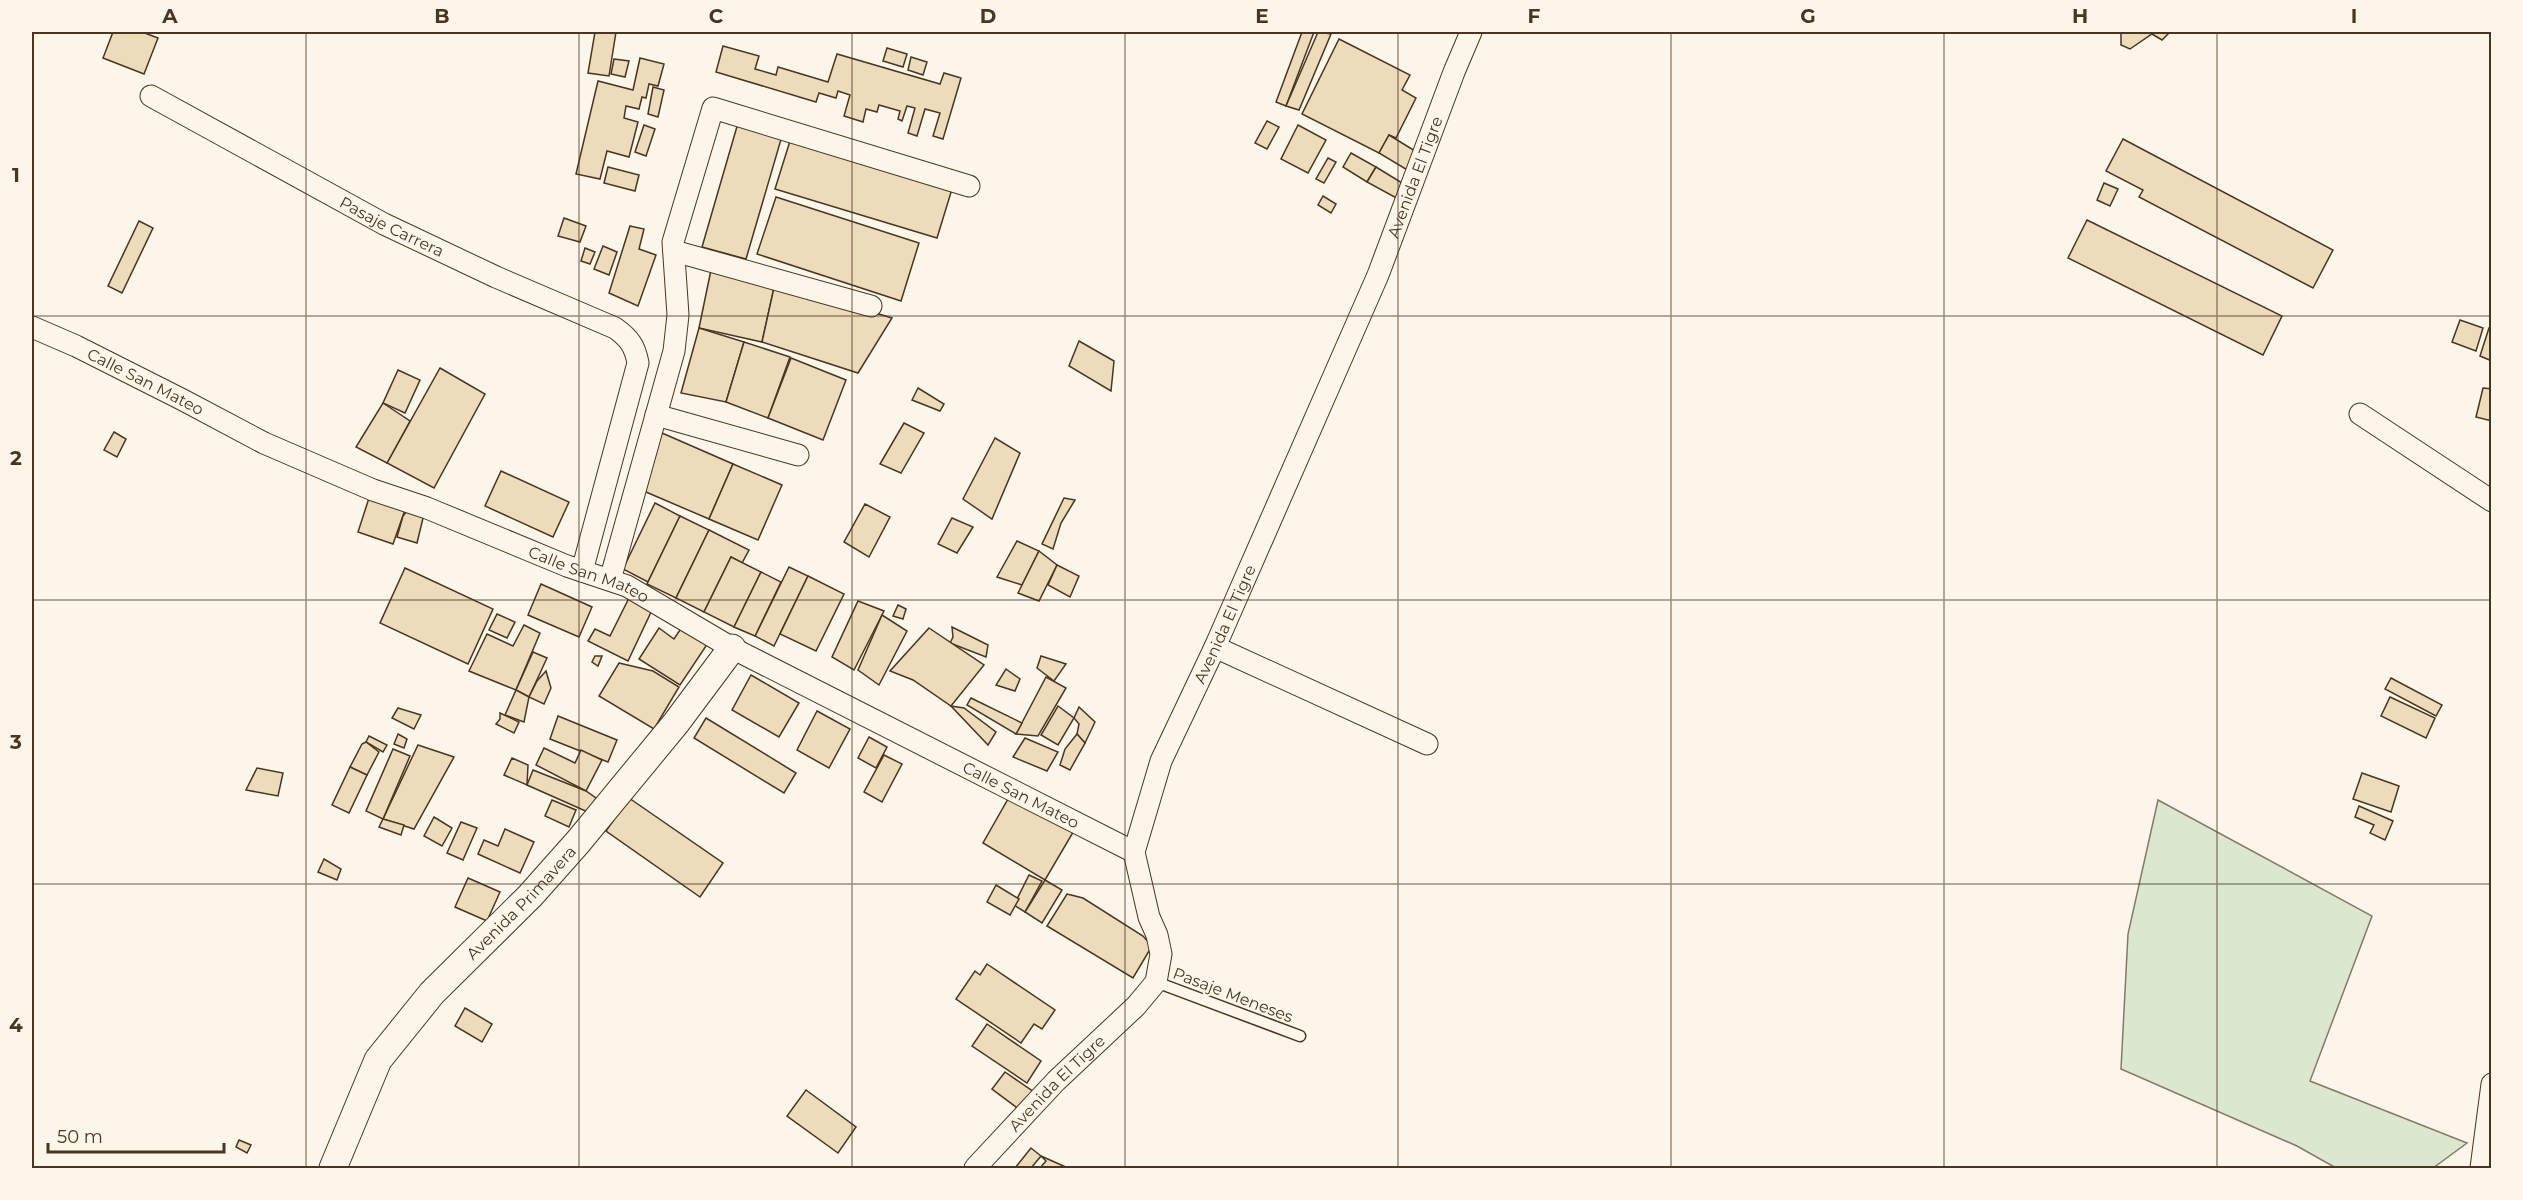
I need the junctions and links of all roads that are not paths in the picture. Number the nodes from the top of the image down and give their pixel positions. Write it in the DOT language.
graph roads {
  1 [pos="1472,32"];
  2 [pos="151,96"];
  3 [pos="969,186"];
  4 [pos="674,251"];
  5 [pos="871,306"];
  6 [pos="32,327"];
  7 [pos="2360,414"];
  8 [pos="656,415"];
  9 [pos="798,455"];
  10 [pos="2492,501"];
  11 [pos="582,571"];
  12 [pos="610,580"];
  13 [pos="1215,647"];
  14 [pos="732,648"];
  15 [pos="1427,744"];
  16 [pos="1134,852"];
  17 [pos="1156,982"];
  18 [pos="1300,1036"];
  19 [pos="2492,1084"];
  20 [pos="333,1168"];
  21 [pos="975,1168"];
  22 [pos="2481,1168"];
  1 -- 13 [label="street, Avenida El Tigre"];
  2 -- 11 [label="street, Pasaje Carrera"];
  3 -- 4 [label="street"];
  4 -- 5 [label="street"];
  4 -- 8 [label="street"];
  6 -- 11 [label="street, Calle San Mateo"];
  7 -- 10 [label="street"];
  8 -- 9 [label="street"];
  8 -- 12 [label="street"];
  11 -- 12 [label="street, Calle San Mateo"];
  12 -- 14 [label="street, Calle San Mateo"];
  13 -- 15 [label="street"];
  13 -- 16 [label="street, Avenida El Tigre"];
  14 -- 16 [label="street, Calle San Mateo"];
  14 -- 20 [label="street, Avenida Primavera"];
  16 -- 17 [label="street, Avenida El Tigre"];
  17 -- 18 [label="lane, Pasaje Meneses"];
  17 -- 21 [label="street, Avenida El Tigre"];
  19 -- 22 [label="street"];
}
